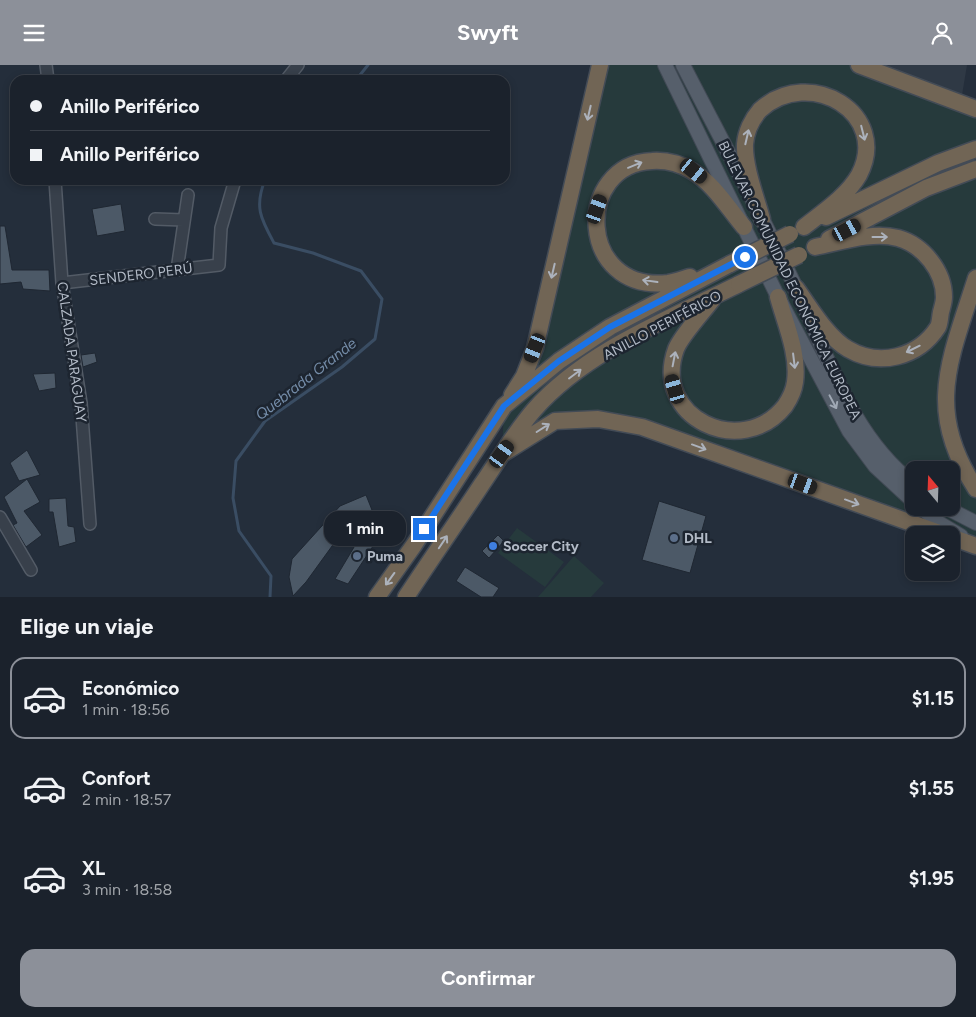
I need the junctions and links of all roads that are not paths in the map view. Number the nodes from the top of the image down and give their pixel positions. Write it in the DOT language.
graph roads {
  1 [pos="298,65"];
  2 [pos="600,65"];
  3 [pos="665,65"];
  4 [pos="683,65"];
  5 [pos="859,65"];
  6 [pos="290,75"];
  7 [pos="976,109"];
  8 [pos="976,149"];
  9 [pos="976,169"];
  10 [pos="54,185"];
  11 [pos="234,185"];
  12 [pos="188,195"];
  13 [pos="155,219"];
  14 [pos="762,219"];
  15 [pos="184,220"];
  16 [pos="744,227"];
  17 [pos="797,231"];
  18 [pos="815,247"];
  19 [pos="176,270"];
  20 [pos="714,272"];
  21 [pos="976,278"];
  22 [pos="62,283"];
  23 [pos="796,288"];
  24 [pos="715,297"];
  25 [pos="778,297"];
  26 [pos="504,406"];
  27 [pos="502,454"];
  28 [pos="905,475"];
  29 [pos="976,489"];
  30 [pos="905,494"];
  31 [pos="960,515"];
  32 [pos="930,516"];
  33 [pos="0,517"];
  34 [pos="976,523"];
  35 [pos="90,524"];
  36 [pos="920,526"];
  37 [pos="960,540"];
  38 [pos="976,546"];
  39 [pos="31,570"];
  40 [pos="377,597"];
  41 [pos="406,597"];
  1 -- 6 [label="street"];
  2 -- 26 [label="highway, one-way"];
  3 -- 16 [label="main road, BULEVAR COMUNIDAD ECONÓMICA EUROPEA"];
  4 -- 14 [label="main road, BULEVAR COMUNIDAD ECONÓMICA EUROPEA"];
  5 -- 7 [label="highway"];
  8 -- 17 [label="highway, ANILLO PERIFÉRICO"];
  9 -- 18 [label="highway, ANILLO PERIFÉRICO"];
  10 -- 22 [label="street, CALZADA PARAGUAY"];
  11 -- 19 [label="street, SENDERO PERÚ"];
  12 -- 15 [label="street"];
  13 -- 15 [label="street"];
  14 -- 17 [label="highway, one-way"];
  14 -- 23 [label="main road, BULEVAR COMUNIDAD ECONÓMICA EUROPEA"];
  15 -- 19 [label="street"];
  20 -- 16 [label="highway, one-way"];
  16 -- 25 [label="main road, BULEVAR COMUNIDAD ECONÓMICA EUROPEA"];
  17 -- 20 [label="highway, ANILLO PERIFÉRICO, bridge"];
  18 -- 23 [label="highway, one-way"];
  18 -- 24 [label="highway, ANILLO PERIFÉRICO, bridge"];
  19 -- 22 [label="street, SENDERO PERÚ"];
  20 -- 26 [label="highway, ANILLO PERIFÉRICO"];
  21 -- 29 [label="highway"];
  22 -- 35 [label="street, CALZADA PARAGUAY"];
  23 -- 28 [label="main road, BULEVAR COMUNIDAD ECONÓMICA EUROPEA"];
  25 -- 24 [label="highway, one-way"];
  27 -- 24 [label="highway, ANILLO PERIFÉRICO, one-way"];
  25 -- 30 [label="main road, BULEVAR COMUNIDAD ECONÓMICA EUROPEA, one-way"];
  26 -- 40 [label="highway, ANILLO PERIFÉRICO, one-way"];
  27 -- 36 [label="highway, one-way"];
  41 -- 27 [label="highway, ANILLO PERIFÉRICO, one-way"];
  31 -- 34 [label="main road"];
  32 -- 38 [label="main road"];
  33 -- 39 [label="street"];
  37 -- 38 [label="highway"];
}
